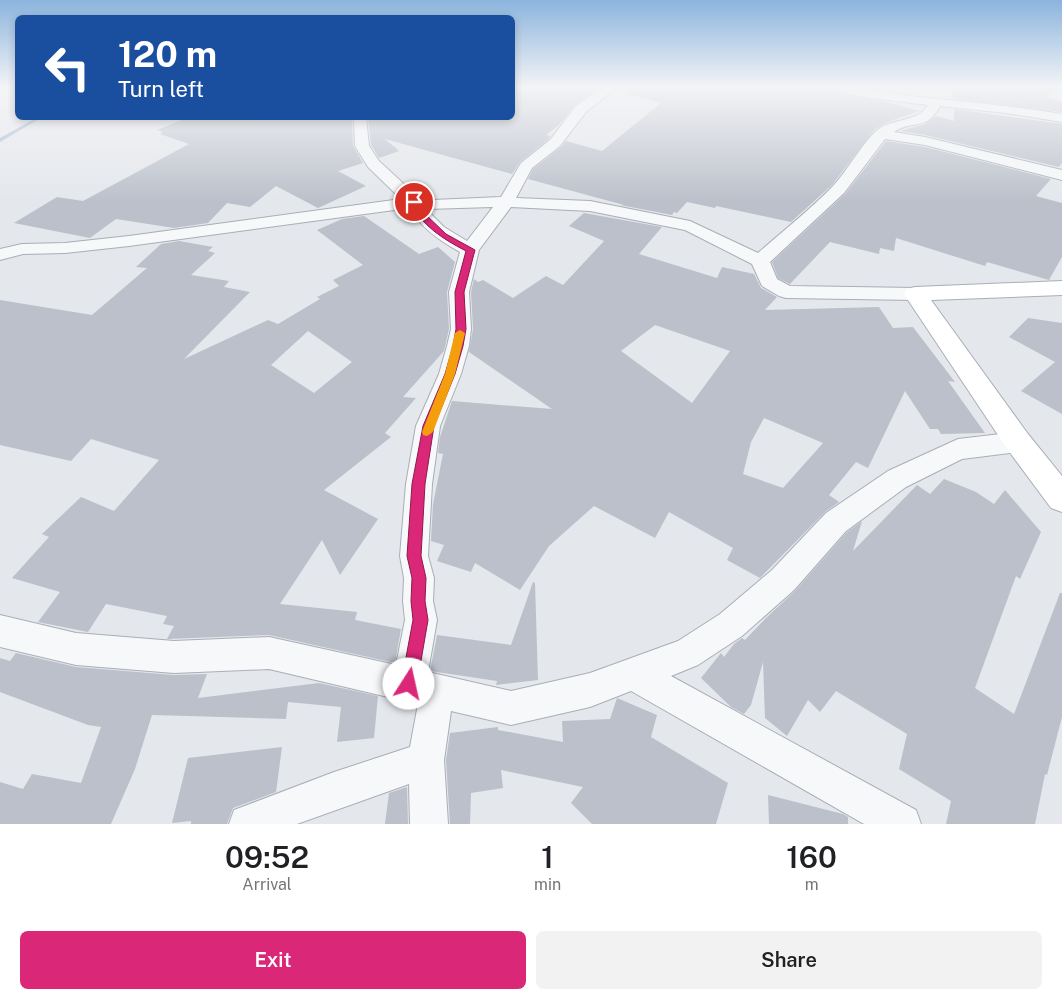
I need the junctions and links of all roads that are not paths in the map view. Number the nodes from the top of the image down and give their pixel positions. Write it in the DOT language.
graph roads {
  1 [pos="361,125"];
  2 [pos="568,125"];
  3 [pos="894,125"];
  4 [pos="881,134"];
  5 [pos="1062,175"];
  6 [pos="414,202"];
  7 [pos="506,202"];
  8 [pos="470,250"];
  9 [pos="0,255"];
  10 [pos="760,261"];
  11 [pos="1062,288"];
  12 [pos="916,294"];
  13 [pos="1018,442"];
  14 [pos="1062,499"];
  15 [pos="0,631"];
  16 [pos="633,674"];
  17 [pos="423,687"];
  18 [pos="426,760"];
  19 [pos="248,824"];
  20 [pos="429,824"];
  21 [pos="902,824"];
  1 -- 6 [label="street"];
  2 -- 7 [label="street"];
  3 -- 4 [label="street"];
  4 -- 5 [label="street"];
  4 -- 10 [label="street"];
  6 -- 7 [label="street"];
  6 -- 8 [label="street"];
  6 -- 9 [label="street"];
  7 -- 8 [label="street"];
  7 -- 10 [label="street"];
  8 -- 17 [label="street"];
  10 -- 12 [label="street"];
  11 -- 12 [label="street"];
  12 -- 13 [label="street"];
  13 -- 14 [label="street"];
  13 -- 16 [label="street"];
  15 -- 17 [label="street"];
  16 -- 17 [label="street"];
  16 -- 21 [label="street"];
  17 -- 18 [label="street"];
  18 -- 19 [label="street"];
  18 -- 20 [label="street"];
}
